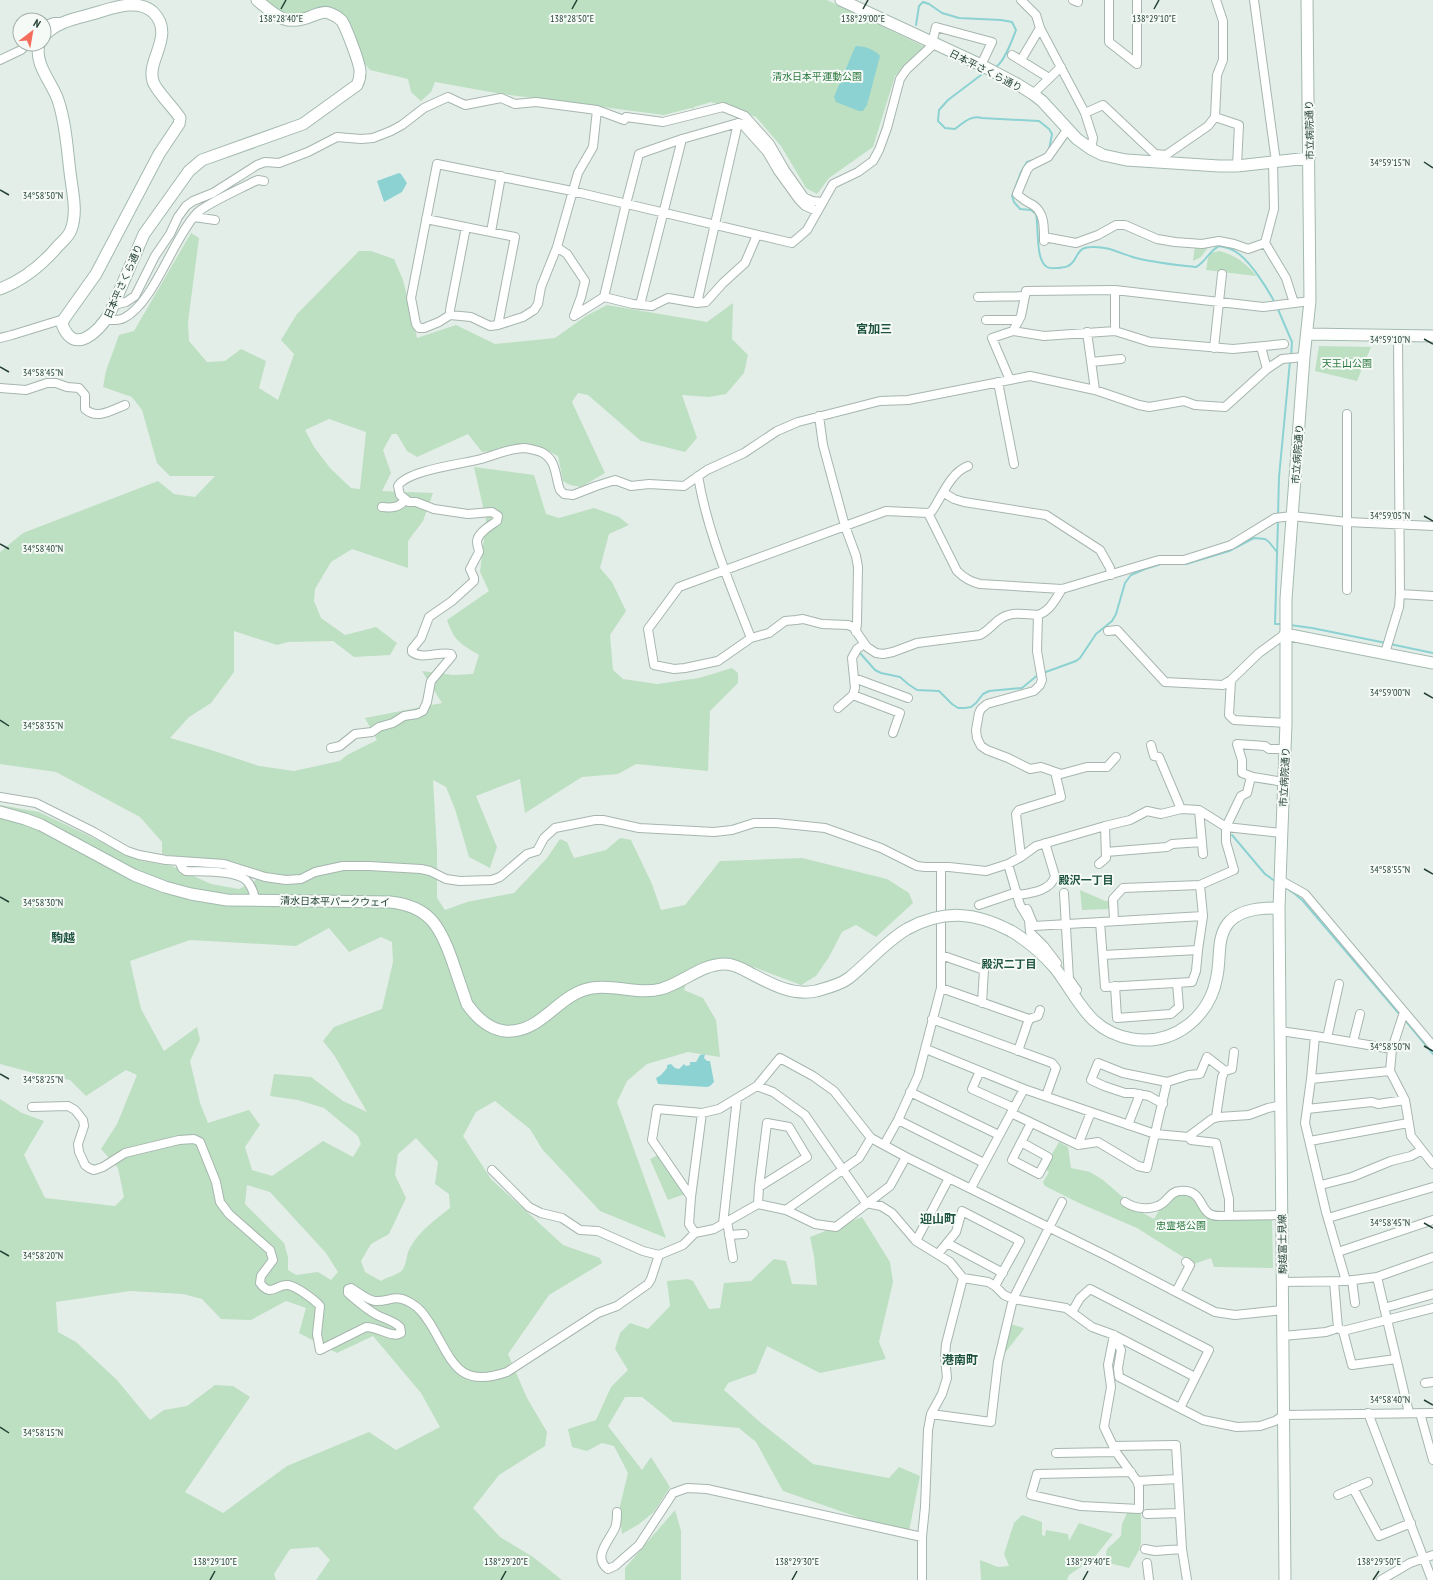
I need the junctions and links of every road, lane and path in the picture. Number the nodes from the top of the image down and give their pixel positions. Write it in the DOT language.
graph roads {
  1 [pos="257,0"];
  2 [pos="841,0"];
  3 [pos="1021,0"];
  4 [pos="1073,0"];
  5 [pos="1078,0"];
  6 [pos="1109,0"];
  7 [pos="1137,0"];
  8 [pos="1216,0"];
  9 [pos="1254,0"];
  10 [pos="1308,0"];
  11 [pos="65,22"];
  12 [pos="52,23"];
  13 [pos="52,28"];
  14 [pos="1040,28"];
  15 [pos="933,44"];
  16 [pos="17,52"];
  17 [pos="38,52"];
  18 [pos="1012,55"];
  19 [pos="0,60"];
  20 [pos="1020,60"];
  21 [pos="981,65"];
  22 [pos="1061,67"];
  23 [pos="1049,78"];
  24 [pos="1033,94"];
  25 [pos="597,110"];
  26 [pos="1085,113"];
  27 [pos="1215,117"];
  28 [pos="738,123"];
  29 [pos="1067,130"];
  30 [pos="682,139"];
  31 [pos="1091,149"];
  32 [pos="1309,158"];
  33 [pos="1164,159"];
  34 [pos="1274,162"];
  35 [pos="1237,166"];
  36 [pos="501,176"];
  37 [pos="264,181"];
  38 [pos="572,191"];
  39 [pos="802,198"];
  40 [pos="822,202"];
  41 [pos="626,204"];
  42 [pos="817,211"];
  43 [pos="663,213"];
  44 [pos="194,217"];
  45 [pos="426,219"];
  46 [pos="215,220"];
  47 [pos="714,226"];
  48 [pos="466,227"];
  49 [pos="491,232"];
  50 [pos="757,235"];
  51 [pos="1265,243"];
  52 [pos="557,247"];
  53 [pos="1222,274"];
  54 [pos="0,289"];
  55 [pos="1115,290"];
  56 [pos="978,296"];
  57 [pos="1025,296"];
  58 [pos="604,297"];
  59 [pos="1310,301"];
  60 [pos="1219,302"];
  61 [pos="1294,302"];
  62 [pos="697,303"];
  63 [pos="114,305"];
  64 [pos="640,305"];
  65 [pos="450,316"];
  66 [pos="64,319"];
  67 [pos="106,320"];
  68 [pos="986,320"];
  69 [pos="1019,320"];
  70 [pos="498,325"];
  71 [pos="1013,331"];
  72 [pos="1115,331"];
  73 [pos="1088,332"];
  74 [pos="1307,334"];
  75 [pos="1398,336"];
  76 [pos="1433,336"];
  77 [pos="0,338"];
  78 [pos="1284,344"];
  79 [pos="1261,347"];
  80 [pos="1214,348"];
  81 [pos="1304,357"];
  82 [pos="1121,359"];
  83 [pos="1091,362"];
  84 [pos="1267,369"];
  85 [pos="1010,380"];
  86 [pos="998,382"];
  87 [pos="0,388"];
  88 [pos="1095,390"];
  89 [pos="125,405"];
  90 [pos="1347,414"];
  91 [pos="819,416"];
  92 [pos="1014,464"];
  93 [pos="968,466"];
  94 [pos="698,476"];
  95 [pos="944,493"];
  96 [pos="405,500"];
  97 [pos="382,507"];
  98 [pos="928,513"];
  99 [pos="1292,516"];
  100 [pos="1347,522"];
  101 [pos="1399,525"];
  102 [pos="845,526"];
  103 [pos="1433,526"];
  104 [pos="725,570"];
  105 [pos="1111,575"];
  106 [pos="1062,589"];
  107 [pos="1347,590"];
  108 [pos="1400,594"];
  109 [pos="1433,596"];
  110 [pos="1038,615"];
  111 [pos="1108,631"];
  112 [pos="856,632"];
  113 [pos="1286,634"];
  114 [pos="751,638"];
  115 [pos="864,644"];
  116 [pos="1385,653"];
  117 [pos="1433,664"];
  118 [pos="854,678"];
  119 [pos="1231,680"];
  120 [pos="853,695"];
  121 [pos="908,698"];
  122 [pos="838,708"];
  123 [pos="1286,723"];
  124 [pos="893,733"];
  125 [pos="1151,745"];
  126 [pos="331,748"];
  127 [pos="1285,749"];
  128 [pos="1116,757"];
  129 [pos="1055,772"];
  130 [pos="1251,777"];
  131 [pos="1284,782"];
  132 [pos="0,797"];
  133 [pos="1181,809"];
  134 [pos="1199,810"];
  135 [pos="0,812"];
  136 [pos="1105,826"];
  137 [pos="1226,827"];
  138 [pos="1281,833"];
  139 [pos="1202,842"];
  140 [pos="1045,843"];
  141 [pos="1106,852"];
  142 [pos="1204,854"];
  143 [pos="1021,857"];
  144 [pos="179,861"];
  145 [pos="1008,864"];
  146 [pos="1099,864"];
  147 [pos="941,867"];
  148 [pos="1280,880"];
  149 [pos="1200,885"];
  150 [pos="1064,893"];
  151 [pos="1017,894"];
  152 [pos="255,900"];
  153 [pos="979,905"];
  154 [pos="1279,908"];
  155 [pos="1024,911"];
  156 [pos="1203,916"];
  157 [pos="1114,921"];
  158 [pos="1100,922"];
  159 [pos="1066,924"];
  160 [pos="1198,950"];
  161 [pos="941,955"];
  162 [pos="1102,955"];
  163 [pos="1069,979"];
  164 [pos="1177,983"];
  165 [pos="1339,984"];
  166 [pos="1115,986"];
  167 [pos="941,988"];
  168 [pos="1077,990"];
  169 [pos="982,1003"];
  170 [pos="1040,1010"];
  171 [pos="1404,1012"];
  172 [pos="1360,1014"];
  173 [pos="932,1019"];
  174 [pos="1029,1019"];
  175 [pos="1280,1031"];
  176 [pos="1315,1036"];
  177 [pos="1327,1038"];
  178 [pos="1353,1042"];
  179 [pos="1433,1046"];
  180 [pos="926,1049"];
  181 [pos="1392,1049"];
  182 [pos="1018,1051"];
  183 [pos="1234,1052"];
  184 [pos="980,1071"];
  185 [pos="1225,1071"];
  186 [pos="1390,1071"];
  187 [pos="1311,1079"];
  188 [pos="1167,1082"];
  189 [pos="757,1086"];
  190 [pos="1024,1088"];
  191 [pos="910,1092"];
  192 [pos="1140,1094"];
  193 [pos="1046,1096"];
  194 [pos="737,1098"];
  195 [pos="1406,1100"];
  196 [pos="1163,1104"];
  197 [pos="1281,1105"];
  198 [pos="32,1107"];
  199 [pos="1307,1109"];
  200 [pos="1012,1110"];
  201 [pos="1091,1112"];
  202 [pos="702,1113"];
  203 [pos="1216,1117"];
  204 [pos="898,1120"];
  205 [pos="1031,1123"];
  206 [pos="1408,1123"];
  207 [pos="1128,1125"];
  208 [pos="1156,1134"];
  209 [pos="999,1135"];
  210 [pos="871,1138"];
  211 [pos="1188,1138"];
  212 [pos="1310,1141"];
  213 [pos="1021,1142"];
  214 [pos="884,1145"];
  215 [pos="1078,1145"];
  216 [pos="1422,1150"];
  217 [pos="906,1157"];
  218 [pos="984,1163"];
  219 [pos="1433,1164"];
  220 [pos="842,1169"];
  221 [pos="492,1170"];
  222 [pos="949,1178"];
  223 [pos="1321,1185"];
  224 [pos="759,1187"];
  225 [pos="1433,1187"];
  226 [pos="971,1188"];
  227 [pos="691,1197"];
  228 [pos="1062,1202"];
  229 [pos="1124,1202"];
  230 [pos="866,1203"];
  231 [pos="758,1204"];
  232 [pos="786,1210"];
  233 [pos="1282,1215"];
  234 [pos="1229,1216"];
  235 [pos="1328,1218"];
  236 [pos="1433,1220"];
  237 [pos="725,1223"];
  238 [pos="1050,1227"];
  239 [pos="695,1233"];
  240 [pos="744,1234"];
  241 [pos="729,1235"];
  242 [pos="916,1241"];
  243 [pos="947,1243"];
  244 [pos="1338,1252"];
  245 [pos="659,1254"];
  246 [pos="938,1254"];
  247 [pos="1433,1257"];
  248 [pos="733,1258"];
  249 [pos="1186,1262"];
  250 [pos="1003,1273"];
  251 [pos="1377,1277"];
  252 [pos="963,1278"];
  253 [pos="1349,1281"];
  254 [pos="1283,1282"];
  255 [pos="1334,1282"];
  256 [pos="995,1286"];
  257 [pos="1176,1292"];
  258 [pos="1433,1294"];
  259 [pos="1013,1299"];
  260 [pos="1355,1303"];
  261 [pos="1384,1308"];
  262 [pos="1433,1308"];
  263 [pos="1283,1310"];
  264 [pos="1072,1312"];
  265 [pos="1387,1321"];
  266 [pos="1341,1330"];
  267 [pos="1114,1335"];
  268 [pos="1284,1336"];
  269 [pos="1396,1360"];
  270 [pos="1195,1377"];
  271 [pos="1180,1408"];
  272 [pos="1368,1413"];
  273 [pos="1409,1413"];
  274 [pos="1420,1413"];
  275 [pos="1433,1413"];
  276 [pos="931,1414"];
  277 [pos="1284,1414"];
  278 [pos="1115,1449"];
  279 [pos="1056,1453"];
  280 [pos="1433,1460"];
  281 [pos="1131,1472"];
  282 [pos="1178,1479"];
  283 [pos="1137,1481"];
  284 [pos="1368,1482"];
  285 [pos="1353,1488"];
  286 [pos="1338,1495"];
  287 [pos="617,1512"];
  288 [pos="1180,1513"];
  289 [pos="1146,1514"];
  290 [pos="1411,1523"];
  291 [pos="922,1537"];
  292 [pos="1145,1549"];
  293 [pos="1182,1549"];
  294 [pos="1433,1555"];
  295 [pos="1424,1557"];
  296 [pos="1147,1563"];
  297 [pos="922,1580"];
  298 [pos="1149,1580"];
  299 [pos="1187,1580"];
  300 [pos="1285,1580"];
  301 [pos="1381,1580"];
  302 [pos="1432,1580"];
  1 -- 63 [label="street, 日本平さくら通り"];
  2 -- 15 [label="street, 日本平さくら通り"];
  3 -- 14 [label="street"];
  4 -- 5 [label="street"];
  6 -- 7 [label="street"];
  8 -- 27 [label="street"];
  9 -- 34 [label="street"];
  10 -- 32 [label="street, 市立病院通り"];
  11 -- 12 [label="street"];
  11 -- 13 [label="street"];
  11 -- 66 [label="street"];
  14 -- 20 [label="street"];
  14 -- 22 [label="street"];
  15 -- 21 [label="street, 日本平さくら通り"];
  15 -- 21 [label="street"];
  15 -- 40 [label="street"];
  16 -- 19 [label="street"];
  17 -- 54 [label="street"];
  18 -- 20 [label="street"];
  20 -- 23 [label="street"];
  21 -- 24 [label="street, 日本平さくら通り"];
  22 -- 23 [label="street"];
  22 -- 26 [label="street"];
  23 -- 24 [label="street"];
  24 -- 29 [label="street, 日本平さくら通り"];
  25 -- 38 [label="street"];
  25 -- 39 [label="street"];
  25 -- 63 [label="street"];
  26 -- 31 [label="street"];
  26 -- 33 [label="street"];
  27 -- 33 [label="street"];
  27 -- 35 [label="street"];
  28 -- 30 [label="street"];
  28 -- 39 [label="street"];
  28 -- 47 [label="street"];
  29 -- 31 [label="street, 日本平さくら通り"];
  29 -- 51 [label="street"];
  30 -- 41 [label="street"];
  30 -- 43 [label="street"];
  31 -- 33 [label="street, 日本平さくら通り"];
  32 -- 34 [label="street, 日本平さくら通り"];
  32 -- 59 [label="street, 市立病院通り"];
  33 -- 35 [label="street, 日本平さくら通り"];
  34 -- 35 [label="street, 日本平さくら通り"];
  34 -- 51 [label="street"];
  36 -- 38 [label="street"];
  36 -- 45 [label="street"];
  36 -- 49 [label="street"];
  37 -- 44 [label="street"];
  38 -- 41 [label="street"];
  38 -- 52 [label="street"];
  39 -- 40 [label="street"];
  39 -- 42 [label="street"];
  40 -- 42 [label="street"];
  41 -- 43 [label="street"];
  41 -- 58 [label="street"];
  42 -- 50 [label="street"];
  43 -- 47 [label="street"];
  43 -- 64 [label="street"];
  44 -- 46 [label="street"];
  44 -- 67 [label="street"];
  45 -- 48 [label="street"];
  45 -- 65 [label="street"];
  47 -- 50 [label="street"];
  47 -- 62 [label="street"];
  48 -- 49 [label="street"];
  48 -- 65 [label="street"];
  49 -- 70 [label="street"];
  50 -- 62 [label="street"];
  51 -- 61 [label="street"];
  52 -- 58 [label="street"];
  52 -- 70 [label="street"];
  53 -- 60 [label="street"];
  55 -- 57 [label="street"];
  55 -- 60 [label="street"];
  55 -- 72 [label="street"];
  56 -- 57 [label="street"];
  57 -- 69 [label="street"];
  58 -- 64 [label="street"];
  59 -- 61 [label="street"];
  59 -- 74 [label="street, 市立病院通り"];
  60 -- 61 [label="street"];
  60 -- 80 [label="street"];
  62 -- 64 [label="street"];
  63 -- 67 [label="street, 日本平さくら通り"];
  65 -- 70 [label="street"];
  66 -- 67 [label="street, 日本平さくら通り"];
  66 -- 77 [label="street"];
  68 -- 69 [label="street"];
  69 -- 71 [label="street"];
  71 -- 73 [label="street"];
  71 -- 85 [label="street"];
  72 -- 73 [label="street"];
  72 -- 80 [label="street"];
  73 -- 83 [label="street"];
  74 -- 75 [label="street"];
  74 -- 81 [label="street, 市立病院通り"];
  75 -- 76 [label="street"];
  75 -- 101 [label="street"];
  78 -- 79 [label="street"];
  79 -- 80 [label="street"];
  79 -- 84 [label="street"];
  81 -- 84 [label="street"];
  81 -- 99 [label="street, 市立病院通り"];
  82 -- 83 [label="street"];
  83 -- 88 [label="street"];
  84 -- 88 [label="street"];
  85 -- 86 [label="street"];
  85 -- 88 [label="street"];
  86 -- 91 [label="street"];
  86 -- 92 [label="street"];
  87 -- 89 [label="street"];
  90 -- 100 [label="street"];
  91 -- 94 [label="street"];
  91 -- 102 [label="street"];
  93 -- 95 [label="street"];
  94 -- 96 [label="street"];
  94 -- 104 [label="street"];
  95 -- 98 [label="street"];
  95 -- 105 [label="street"];
  96 -- 97 [label="street"];
  96 -- 126 [label="street"];
  98 -- 102 [label="street"];
  98 -- 106 [label="street"];
  99 -- 100 [label="street"];
  99 -- 105 [label="street"];
  99 -- 113 [label="street, 市立病院通り"];
  100 -- 101 [label="street"];
  100 -- 107 [label="street"];
  101 -- 103 [label="street"];
  101 -- 108 [label="street"];
  102 -- 104 [label="street"];
  102 -- 112 [label="street"];
  104 -- 114 [label="street"];
  104 -- 114 [label="street"];
  105 -- 106 [label="street"];
  106 -- 110 [label="street"];
  108 -- 109 [label="street"];
  108 -- 116 [label="street"];
  110 -- 115 [label="street"];
  110 -- 129 [label="street"];
  111 -- 119 [label="street"];
  112 -- 114 [label="street"];
  112 -- 115 [label="street"];
  113 -- 116 [label="street"];
  113 -- 119 [label="street"];
  113 -- 123 [label="street, 市立病院通り"];
  115 -- 118 [label="street"];
  116 -- 117 [label="street"];
  118 -- 120 [label="street"];
  118 -- 121 [label="street"];
  119 -- 123 [label="street"];
  120 -- 122 [label="street"];
  120 -- 124 [label="street"];
  123 -- 127 [label="street, 市立病院通り"];
  125 -- 133 [label="street"];
  127 -- 130 [label="street"];
  127 -- 131 [label="street, 市立病院通り"];
  128 -- 129 [label="street"];
  129 -- 143 [label="street"];
  130 -- 131 [label="street"];
  130 -- 137 [label="street"];
  131 -- 138 [label="street, 市立病院通り"];
  132 -- 144 [label="street"];
  133 -- 134 [label="street"];
  133 -- 136 [label="street"];
  134 -- 137 [label="street"];
  134 -- 139 [label="street"];
  135 -- 152 [label="street, 清水日本平パークウェイ"];
  136 -- 140 [label="street"];
  136 -- 141 [label="street"];
  137 -- 138 [label="street"];
  137 -- 149 [label="street"];
  138 -- 148 [label="street, 市立病院通り"];
  139 -- 141 [label="street"];
  139 -- 142 [label="street"];
  140 -- 143 [label="street"];
  140 -- 151 [label="street"];
  141 -- 146 [label="street"];
  143 -- 145 [label="street"];
  144 -- 147 [label="street"];
  144 -- 152 [label="street"];
  145 -- 147 [label="street"];
  145 -- 151 [label="street"];
  147 -- 161 [label="street"];
  148 -- 154 [label="street, 市立病院通り"];
  148 -- 171 [label="street"];
  149 -- 156 [label="street"];
  149 -- 157 [label="street"];
  150 -- 159 [label="street"];
  151 -- 153 [label="street"];
  151 -- 155 [label="street"];
  152 -- 154 [label="street, 清水日本平パークウェイ, bridge"];
  154 -- 175 [label="street, 駒越富士見線"];
  155 -- 159 [label="street"];
  155 -- 163 [label="street"];
  156 -- 157 [label="street"];
  156 -- 160 [label="street"];
  157 -- 158 [label="street"];
  158 -- 159 [label="street"];
  158 -- 162 [label="street"];
  159 -- 163 [label="street"];
  160 -- 162 [label="street"];
  160 -- 164 [label="street"];
  161 -- 167 [label="street"];
  161 -- 169 [label="street"];
  162 -- 166 [label="street"];
  163 -- 168 [label="street"];
  164 -- 166 [label="street"];
  164 -- 166 [label="street"];
  165 -- 177 [label="street"];
  167 -- 169 [label="street"];
  167 -- 173 [label="street"];
  169 -- 174 [label="street"];
  170 -- 174 [label="street"];
  171 -- 179 [label="street"];
  171 -- 181 [label="street"];
  172 -- 178 [label="street"];
  173 -- 180 [label="street"];
  173 -- 182 [label="street"];
  174 -- 182 [label="street"];
  175 -- 176 [label="street"];
  175 -- 197 [label="street, 駒越富士見線"];
  176 -- 177 [label="street"];
  176 -- 187 [label="street"];
  177 -- 178 [label="street"];
  178 -- 181 [label="street"];
  180 -- 184 [label="street"];
  180 -- 191 [label="street"];
  181 -- 186 [label="street"];
  182 -- 193 [label="street"];
  183 -- 185 [label="street"];
  184 -- 190 [label="street"];
  184 -- 200 [label="street"];
  185 -- 188 [label="street"];
  185 -- 203 [label="street"];
  186 -- 187 [label="street"];
  186 -- 195 [label="street"];
  187 -- 199 [label="street"];
  188 -- 192 [label="street"];
  188 -- 196 [label="street"];
  189 -- 194 [label="street"];
  189 -- 210 [label="street"];
  189 -- 220 [label="street"];
  190 -- 193 [label="street"];
  190 -- 200 [label="street"];
  191 -- 204 [label="street"];
  191 -- 209 [label="street"];
  192 -- 196 [label="street"];
  192 -- 207 [label="street"];
  193 -- 201 [label="street"];
  194 -- 202 [label="street"];
  194 -- 237 [label="street"];
  195 -- 199 [label="street"];
  195 -- 206 [label="street"];
  196 -- 208 [label="street"];
  197 -- 203 [label="street"];
  197 -- 233 [label="street, 駒越富士見線"];
  198 -- 245 [label="street"];
  199 -- 212 [label="street"];
  200 -- 205 [label="street"];
  200 -- 209 [label="street"];
  201 -- 207 [label="street"];
  201 -- 215 [label="street"];
  202 -- 227 [label="street"];
  202 -- 227 [label="street"];
  203 -- 211 [label="street"];
  204 -- 214 [label="street"];
  204 -- 218 [label="street"];
  205 -- 213 [label="street"];
  205 -- 215 [label="street"];
  206 -- 212 [label="street"];
  206 -- 216 [label="street"];
  207 -- 208 [label="street"];
  208 -- 211 [label="street"];
  208 -- 215 [label="street"];
  209 -- 218 [label="street"];
  210 -- 214 [label="street"];
  210 -- 220 [label="street"];
  211 -- 234 [label="street"];
  212 -- 223 [label="street"];
  213 -- 213 [label="street"];
  214 -- 217 [label="street"];
  216 -- 219 [label="street"];
  216 -- 223 [label="street"];
  217 -- 222 [label="street"];
  217 -- 230 [label="street"];
  218 -- 226 [label="street"];
  220 -- 230 [label="street"];
  220 -- 232 [label="street"];
  221 -- 245 [label="street"];
  222 -- 226 [label="street"];
  222 -- 242 [label="street"];
  223 -- 235 [label="street"];
  224 -- 224 [label="street"];
  224 -- 231 [label="street"];
  225 -- 235 [label="street"];
  226 -- 238 [label="street"];
  227 -- 239 [label="street"];
  228 -- 238 [label="street"];
  229 -- 234 [label="street"];
  230 -- 232 [label="street"];
  230 -- 242 [label="street"];
  231 -- 232 [label="street"];
  231 -- 237 [label="street"];
  233 -- 234 [label="street"];
  233 -- 254 [label="street, 駒越富士見線"];
  235 -- 244 [label="street"];
  236 -- 244 [label="street"];
  237 -- 239 [label="street"];
  237 -- 241 [label="street"];
  238 -- 257 [label="street"];
  238 -- 259 [label="street"];
  239 -- 245 [label="street"];
  240 -- 241 [label="street"];
  241 -- 248 [label="street"];
  242 -- 246 [label="street"];
  243 -- 246 [label="street"];
  243 -- 250 [label="street"];
  243 -- 250 [label="street"];
  244 -- 253 [label="street"];
  246 -- 252 [label="street"];
  247 -- 251 [label="street"];
  249 -- 257 [label="street"];
  250 -- 256 [label="street"];
  251 -- 253 [label="street"];
  251 -- 261 [label="street"];
  252 -- 256 [label="street"];
  252 -- 276 [label="street"];
  253 -- 255 [label="street"];
  253 -- 260 [label="street"];
  254 -- 255 [label="street"];
  254 -- 263 [label="street, 駒越富士見線"];
  255 -- 266 [label="street"];
  256 -- 259 [label="street"];
  257 -- 263 [label="street"];
  258 -- 261 [label="street"];
  259 -- 264 [label="street"];
  259 -- 276 [label="street"];
  261 -- 265 [label="street"];
  262 -- 265 [label="street"];
  263 -- 268 [label="street, 駒越富士見線"];
  264 -- 267 [label="street"];
  264 -- 270 [label="street"];
  265 -- 266 [label="street"];
  265 -- 269 [label="street"];
  266 -- 268 [label="street"];
  266 -- 269 [label="street"];
  267 -- 270 [label="street"];
  267 -- 271 [label="street"];
  267 -- 278 [label="street"];
  268 -- 277 [label="street, 駒越富士見線"];
  269 -- 273 [label="street"];
  270 -- 271 [label="street"];
  271 -- 277 [label="street"];
  272 -- 273 [label="street"];
  272 -- 277 [label="street"];
  272 -- 290 [label="street"];
  273 -- 274 [label="street"];
  274 -- 275 [label="street"];
  274 -- 280 [label="street"];
  276 -- 291 [label="street"];
  277 -- 300 [label="street, 駒越富士見線"];
  278 -- 279 [label="street"];
  278 -- 281 [label="street"];
  278 -- 282 [label="street"];
  281 -- 283 [label="street"];
  281 -- 283 [label="street"];
  282 -- 283 [label="street"];
  282 -- 288 [label="street"];
  284 -- 285 [label="street"];
  285 -- 286 [label="street"];
  285 -- 290 [label="street"];
  287 -- 291 [label="street"];
  288 -- 289 [label="street"];
  288 -- 293 [label="street"];
  290 -- 295 [label="street"];
  291 -- 297 [label="street"];
  292 -- 293 [label="street"];
  293 -- 299 [label="street"];
  294 -- 295 [label="street"];
  295 -- 301 [label="street"];
  295 -- 302 [label="street"];
  296 -- 298 [label="street"];
}
